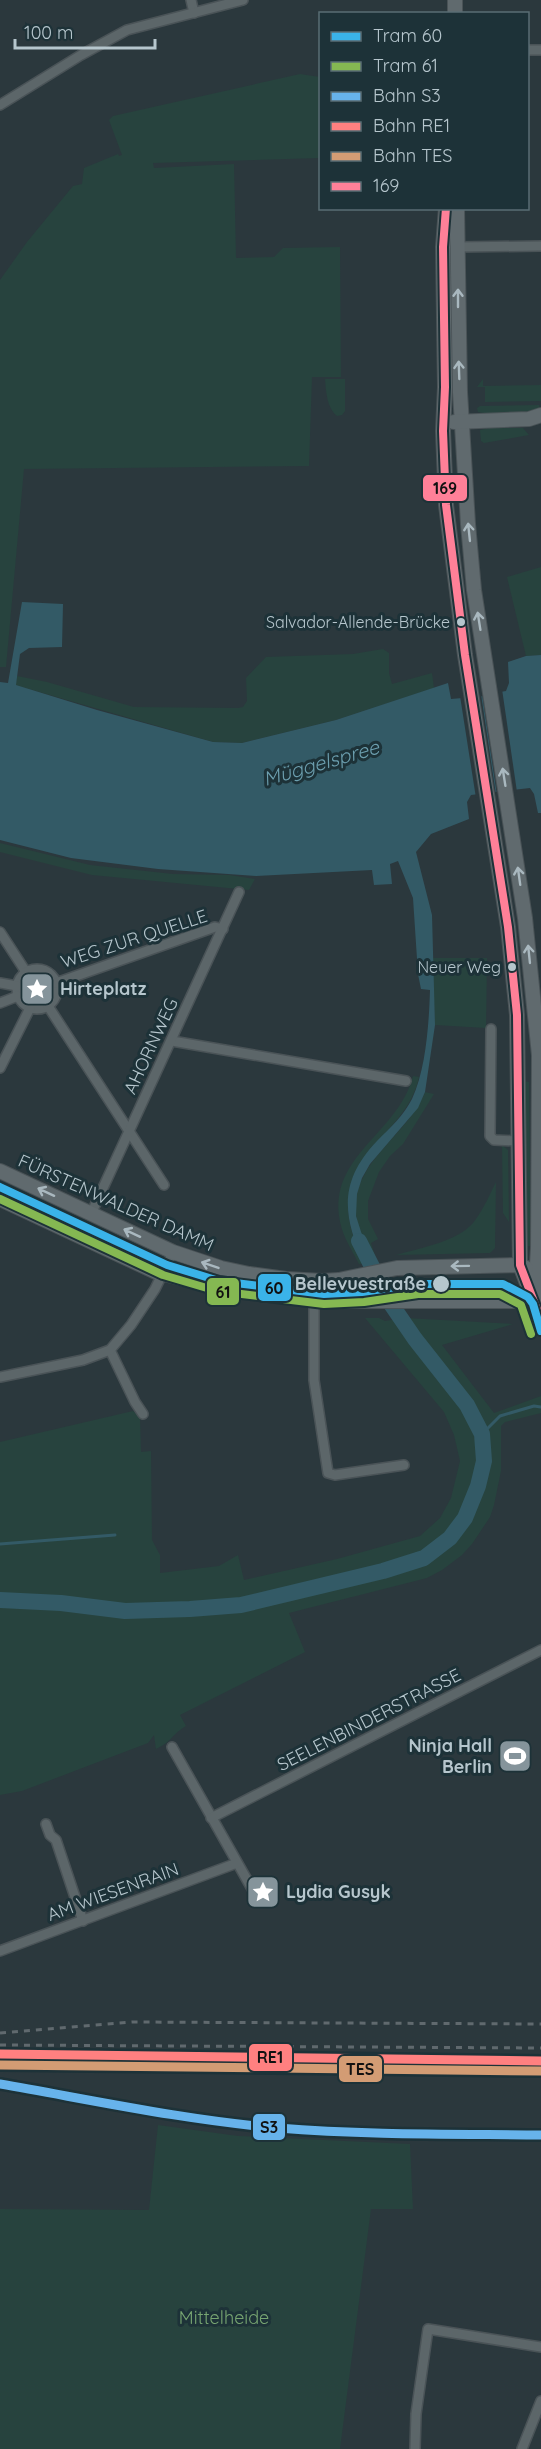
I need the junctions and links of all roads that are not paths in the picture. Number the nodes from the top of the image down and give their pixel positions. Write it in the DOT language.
graph roads {
  1 [pos="191,0"];
  2 [pos="243,0"];
  3 [pos="194,13"];
  4 [pos="0,105"];
  5 [pos="446,210"];
  6 [pos="457,210"];
  7 [pos="541,246"];
  8 [pos="458,247"];
  9 [pos="541,415"];
  10 [pos="462,422"];
  11 [pos="444,423"];
  12 [pos="239,892"];
  13 [pos="223,929"];
  14 [pos="0,932"];
  15 [pos="26,972"];
  16 [pos="0,983"];
  17 [pos="56,983"];
  18 [pos="17,986"];
  19 [pos="18,996"];
  20 [pos="0,1003"];
  21 [pos="48,1006"];
  22 [pos="30,1008"];
  23 [pos="490,1029"];
  24 [pos="172,1041"];
  25 [pos="540,1055"];
  26 [pos="518,1056"];
  27 [pos="0,1068"];
  28 [pos="406,1081"];
  29 [pos="129,1132"];
  30 [pos="517,1141"];
  31 [pos="0,1171"];
  32 [pos="164,1185"];
  33 [pos="0,1199"];
  34 [pos="91,1214"];
  35 [pos="173,1252"];
  36 [pos="520,1265"];
  37 [pos="536,1272"];
  38 [pos="163,1274"];
  39 [pos="314,1299"];
  40 [pos="534,1301"];
  41 [pos="541,1320"];
  42 [pos="110,1350"];
  43 [pos="0,1377"];
  44 [pos="143,1414"];
  45 [pos="404,1465"];
  46 [pos="541,1650"];
  47 [pos="172,1747"];
  48 [pos="212,1818"];
  49 [pos="46,1824"];
  50 [pos="237,1863"];
  51 [pos="255,1894"];
  52 [pos="82,1921"];
  53 [pos="0,1951"];
  54 [pos="541,2347"];
  55 [pos="541,2401"];
  56 [pos="415,2449"];
  57 [pos="522,2449"];
  1 -- 3 [label="street"];
  2 -- 3 [label="street"];
  3 -- 4 [label="street"];
  5 -- 11 [label="main road"];
  6 -- 8 [label="main road"];
  7 -- 8 [label="street"];
  10 -- 8 [label="main road, one-way"];
  9 -- 10 [label="main road"];
  10 -- 11 [label="main road"];
  25 -- 10 [label="main road, one-way"];
  11 -- 26 [label="main road"];
  12 -- 13 [label="street, AHORNWEG"];
  13 -- 17 [label="street, WEG ZUR QUELLE"];
  13 -- 24 [label="street, AHORNWEG"];
  14 -- 15 [label="street"];
  15 -- 17 [label="street"];
  15 -- 18 [label="street"];
  16 -- 18 [label="street"];
  17 -- 21 [label="street"];
  18 -- 19 [label="street"];
  19 -- 20 [label="street"];
  19 -- 22 [label="street"];
  21 -- 22 [label="street"];
  21 -- 29 [label="street"];
  22 -- 27 [label="street"];
  23 -- 30 [label="street"];
  24 -- 28 [label="street"];
  24 -- 29 [label="street, AHORNWEG"];
  25 -- 26 [label="main road"];
  25 -- 37 [label="main road"];
  26 -- 30 [label="main road"];
  29 -- 32 [label="street"];
  29 -- 34 [label="street, AHORNWEG"];
  30 -- 36 [label="main road"];
  34 -- 31 [label="main road, FÜRSTENWALDER DAMM, one-way"];
  33 -- 38 [label="main road"];
  35 -- 34 [label="main road, FÜRSTENWALDER DAMM, one-way"];
  36 -- 35 [label="main road, FÜRSTENWALDER DAMM, one-way"];
  35 -- 38 [label="street"];
  36 -- 37 [label="main road, FÜRSTENWALDER DAMM"];
  36 -- 40 [label="main road"];
  37 -- 40 [label="main road"];
  38 -- 39 [label="main road"];
  38 -- 42 [label="street"];
  39 -- 40 [label="main road"];
  39 -- 45 [label="street"];
  40 -- 41 [label="main road"];
  42 -- 43 [label="street"];
  42 -- 44 [label="street"];
  46 -- 48 [label="street, SEELENBINDERSTRASSE"];
  47 -- 48 [label="street"];
  48 -- 50 [label="street"];
  49 -- 52 [label="street"];
  50 -- 51 [label="street"];
  50 -- 52 [label="street, AM WIESENRAIN"];
  52 -- 53 [label="street, AM WIESENRAIN"];
  54 -- 56 [label="street"];
  55 -- 57 [label="street"];
}
